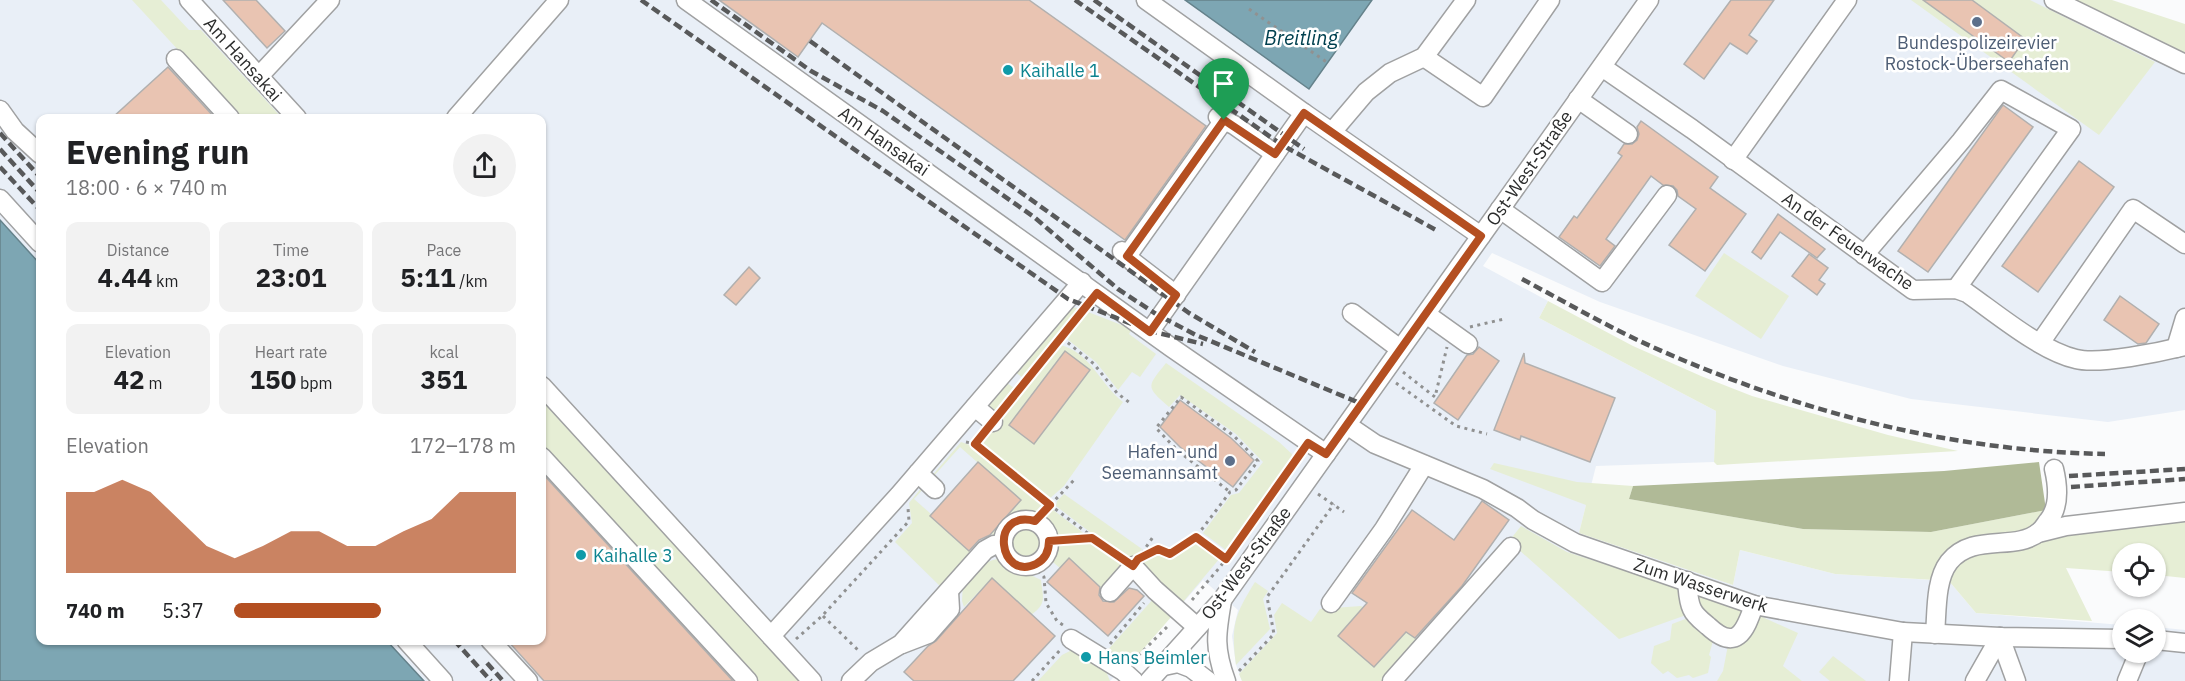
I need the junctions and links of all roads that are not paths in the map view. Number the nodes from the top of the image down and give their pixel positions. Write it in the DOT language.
graph roads {
  1 [pos="189,0"];
  2 [pos="330,0"];
  3 [pos="560,0"];
  4 [pos="686,0"];
  5 [pos="1146,0"];
  6 [pos="1466,0"];
  7 [pos="1550,0"];
  8 [pos="1649,0"];
  9 [pos="1847,0"];
  10 [pos="2054,0"];
  11 [pos="1424,57"];
  12 [pos="176,59"];
  13 [pos="2185,64"];
  14 [pos="1602,67"];
  15 [pos="259,76"];
  16 [pos="1578,99"];
  17 [pos="0,110"];
  18 [pos="1304,113"];
  19 [pos="226,114"];
  20 [pos="293,114"];
  21 [pos="460,114"];
  22 [pos="1332,132"];
  23 [pos="1628,134"];
  24 [pos="36,150"];
  25 [pos="1275,154"];
  26 [pos="1733,160"];
  27 [pos="1667,195"];
  28 [pos="0,199"];
  29 [pos="1500,209"];
  30 [pos="1481,236"];
  31 [pos="36,239"];
  32 [pos="2185,244"];
  33 [pos="1864,255"];
  34 [pos="1090,288"];
  35 [pos="1956,289"];
  36 [pos="1176,295"];
  37 [pos="1352,313"];
  38 [pos="1426,314"];
  39 [pos="2185,318"];
  40 [pos="1150,332"];
  41 [pos="2040,343"];
  42 [pos="1468,344"];
  43 [pos="2181,347"];
  44 [pos="1391,362"];
  45 [pos="546,390"];
  46 [pos="975,406"];
  47 [pos="993,422"];
  48 [pos="1347,424"];
  49 [pos="1326,454"];
  50 [pos="546,461"];
  51 [pos="1424,465"];
  52 [pos="2054,469"];
  53 [pos="918,473"];
  54 [pos="935,489"];
  55 [pos="2185,512"];
  56 [pos="2038,533"];
  57 [pos="1003,545"];
  58 [pos="1510,547"];
  59 [pos="1687,581"];
  60 [pos="1110,592"];
  61 [pos="1222,600"];
  62 [pos="1331,603"];
  63 [pos="1754,605"];
  64 [pos="1197,627"];
  65 [pos="1903,632"];
  66 [pos="1935,634"];
  67 [pos="771,636"];
  68 [pos="2000,637"];
  69 [pos="1071,639"];
  70 [pos="2112,639"];
  71 [pos="2166,641"];
  72 [pos="2185,643"];
  73 [pos="411,645"];
  74 [pos="495,645"];
  75 [pos="2134,663"];
  76 [pos="1163,673"];
  77 [pos="1129,676"];
  78 [pos="1231,678"];
  79 [pos="443,681"];
  80 [pos="528,681"];
  81 [pos="748,681"];
  82 [pos="812,681"];
  83 [pos="851,681"];
  84 [pos="1149,681"];
  85 [pos="1208,681"];
  86 [pos="1392,681"];
  87 [pos="1899,681"];
  88 [pos="1975,681"];
  89 [pos="2016,681"];
  90 [pos="2127,681"];
  1 -- 15 [label="street, Am Hansakai"];
  2 -- 15 [label="street"];
  3 -- 21 [label="street"];
  4 -- 34 [label="street, Am Hansakai"];
  5 -- 18 [label="street"];
  6 -- 11 [label="street"];
  7 -- 11 [label="street"];
  8 -- 14 [label="street, Ost-West-Straße"];
  9 -- 26 [label="street"];
  10 -- 13 [label="street"];
  11 -- 22 [label="street"];
  12 -- 19 [label="street"];
  14 -- 16 [label="street, Ost-West-Straße"];
  14 -- 26 [label="street, An der Feuerwache"];
  15 -- 20 [label="street, Am Hansakai"];
  16 -- 23 [label="street"];
  16 -- 29 [label="street, Ost-West-Straße"];
  17 -- 24 [label="street"];
  18 -- 22 [label="street"];
  18 -- 25 [label="street"];
  22 -- 30 [label="street"];
  25 -- 36 [label="street"];
  25 -- 36 [label="street"];
  26 -- 33 [label="street, An der Feuerwache"];
  27 -- 29 [label="street"];
  28 -- 31 [label="street"];
  29 -- 30 [label="street, Ost-West-Straße"];
  30 -- 38 [label="street, Ost-West-Straße"];
  32 -- 41 [label="street"];
  33 -- 35 [label="street, An der Feuerwache"];
  33 -- 35 [label="street"];
  34 -- 40 [label="street, Am Hansakai"];
  34 -- 46 [label="street"];
  35 -- 41 [label="street"];
  36 -- 40 [label="street"];
  37 -- 44 [label="street"];
  38 -- 42 [label="street"];
  38 -- 44 [label="street, Ost-West-Straße"];
  39 -- 43 [label="street"];
  40 -- 49 [label="street, Am Hansakai"];
  41 -- 43 [label="street"];
  44 -- 48 [label="street, Ost-West-Straße"];
  45 -- 67 [label="street"];
  46 -- 47 [label="street"];
  46 -- 53 [label="street"];
  48 -- 49 [label="street, Ost-West-Straße"];
  48 -- 51 [label="street, Zum Wasserwerk"];
  49 -- 61 [label="street, Ost-West-Straße"];
  50 -- 81 [label="street"];
  51 -- 59 [label="street, Zum Wasserwerk"];
  51 -- 62 [label="street"];
  52 -- 56 [label="street"];
  53 -- 54 [label="street"];
  53 -- 67 [label="street"];
  55 -- 56 [label="street"];
  56 -- 66 [label="street"];
  57 -- 57 [label="street"];
  57 -- 83 [label="street"];
  58 -- 86 [label="street"];
  59 -- 63 [label="street, Zum Wasserwerk"];
  59 -- 63 [label="street"];
  60 -- 64 [label="street"];
  61 -- 64 [label="street, Ost-West-Straße"];
  61 -- 78 [label="street"];
  63 -- 65 [label="street, Zum Wasserwerk"];
  64 -- 76 [label="street, Ost-West-Straße"];
  65 -- 66 [label="street, Zum Wasserwerk"];
  65 -- 87 [label="street"];
  66 -- 68 [label="street, Zum Wasserwerk"];
  67 -- 82 [label="street"];
  68 -- 70 [label="street, Zum Wasserwerk"];
  68 -- 88 [label="street"];
  68 -- 89 [label="street"];
  69 -- 77 [label="street"];
  71 -- 72 [label="street"];
  73 -- 79 [label="street"];
  74 -- 80 [label="street"];
  75 -- 90 [label="street"];
  76 -- 84 [label="street, Ost-West-Straße"];
  76 -- 85 [label="street"];
}
